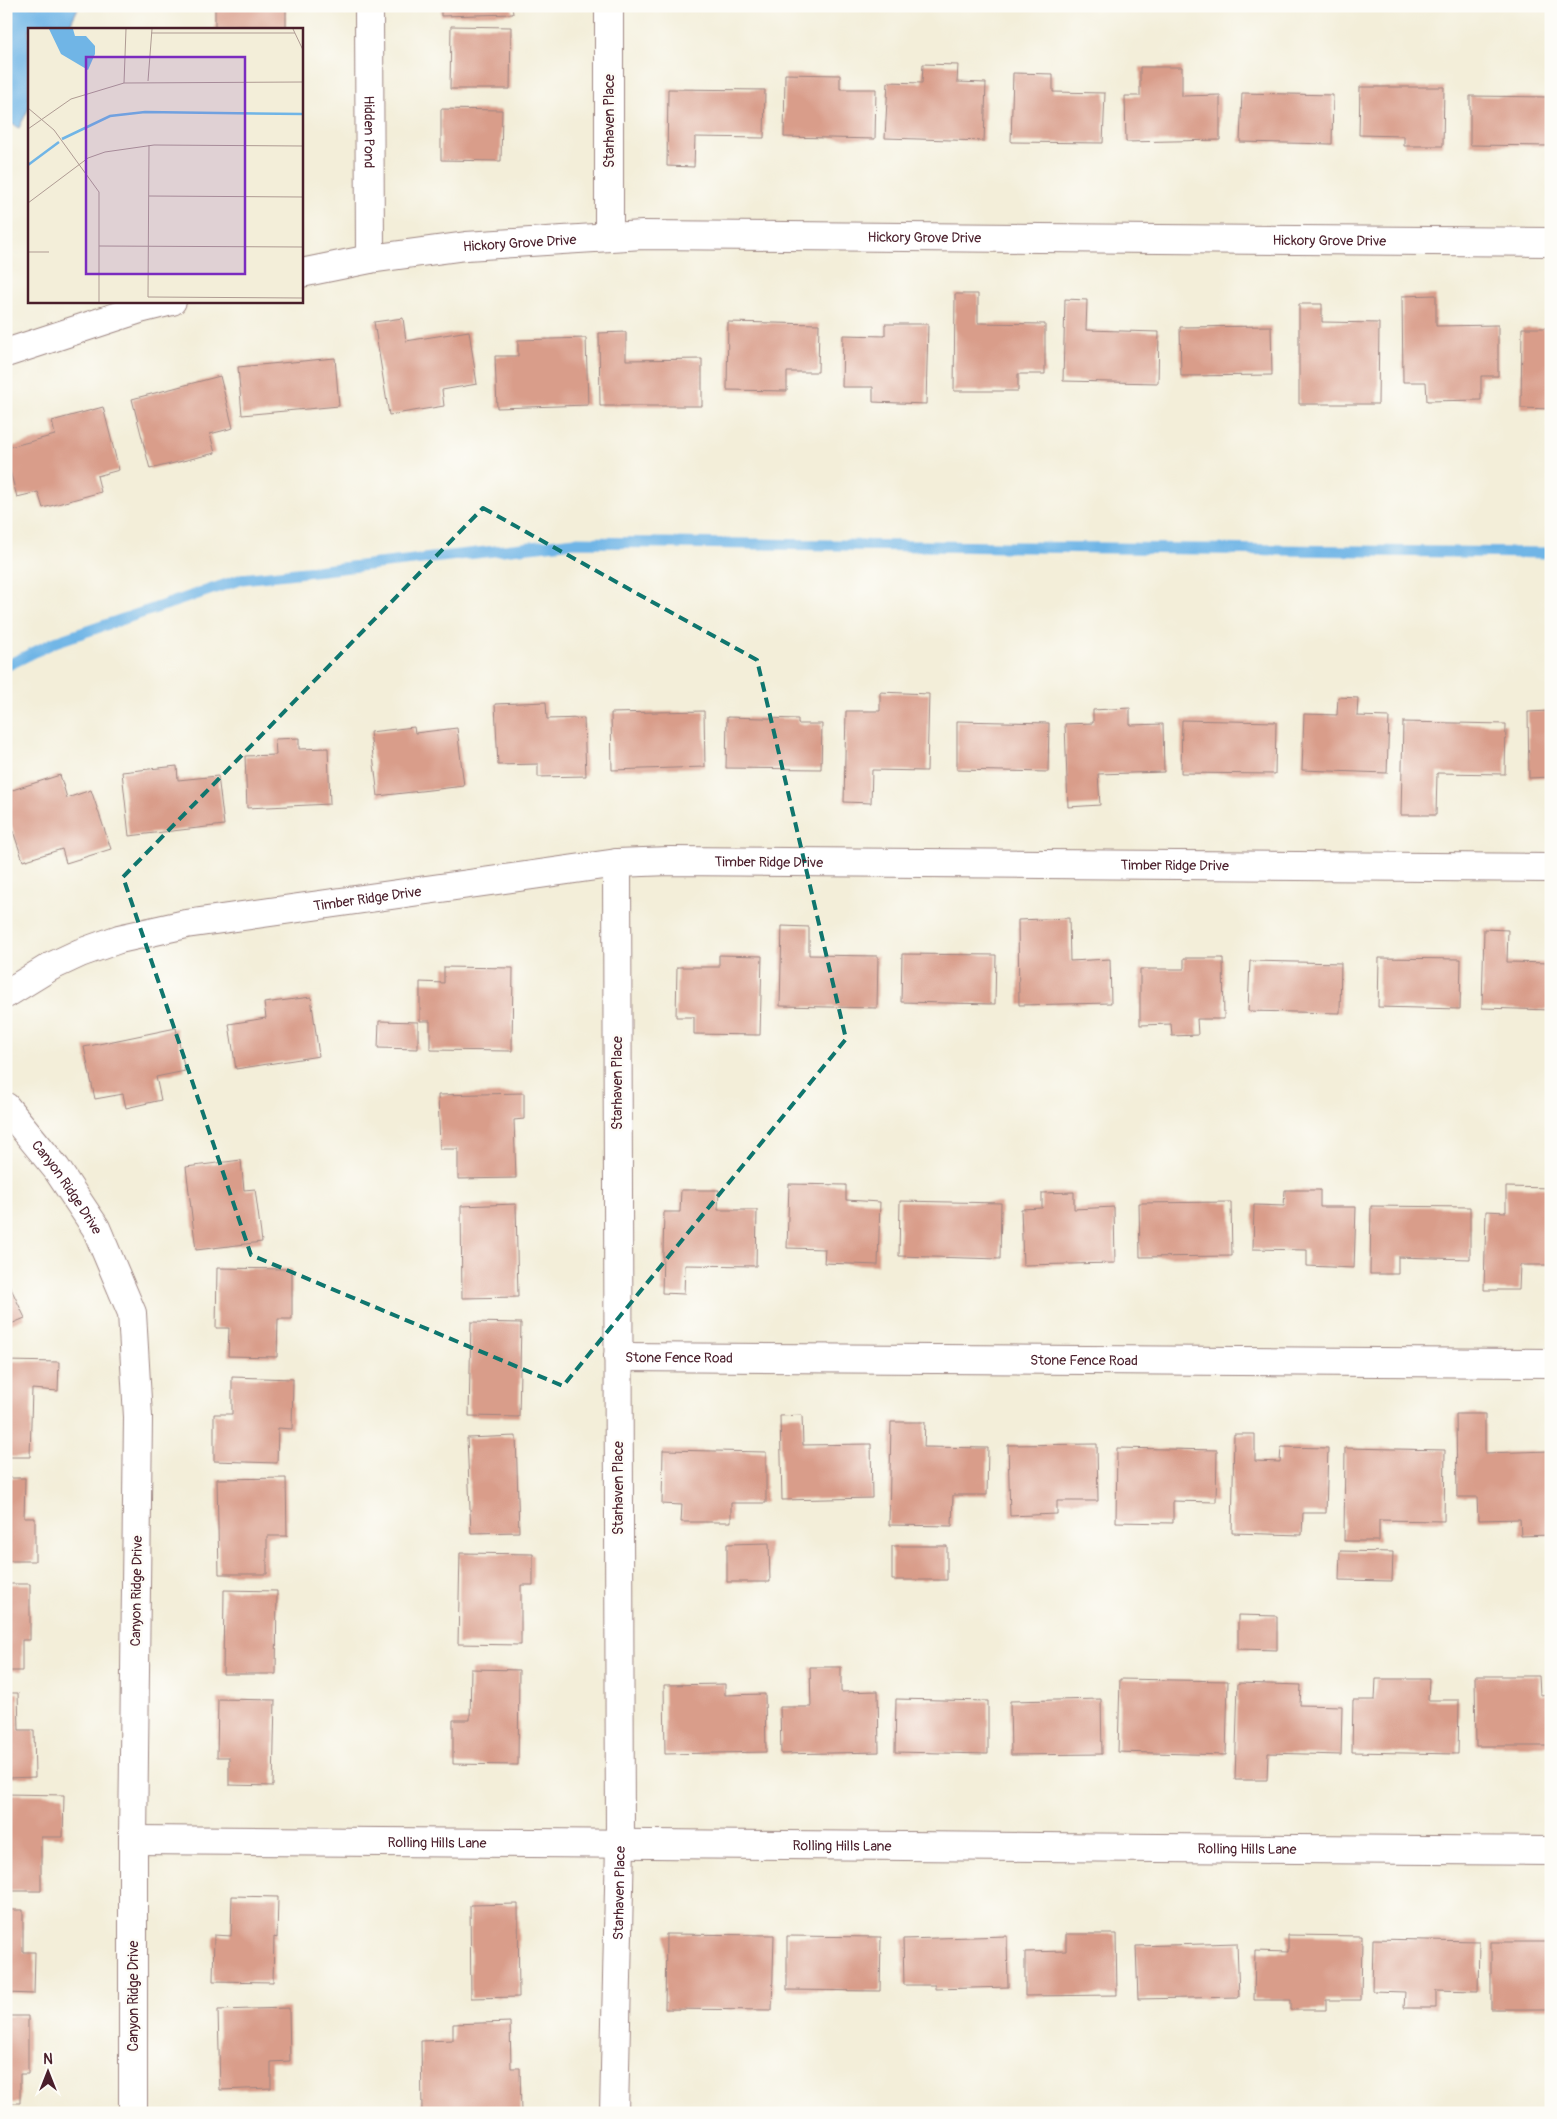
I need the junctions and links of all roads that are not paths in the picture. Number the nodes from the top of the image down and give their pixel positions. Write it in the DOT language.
graph roads {
  1 [pos="369,6"];
  2 [pos="609,6"];
  3 [pos="609,236"];
  4 [pos="1551,242"];
  5 [pos="370,259"];
  6 [pos="302,273"];
  7 [pos="168,302"];
  8 [pos="6,354"];
  9 [pos="617,863"];
  10 [pos="1551,868"];
  11 [pos="6,994"];
  12 [pos="6,1107"];
  13 [pos="618,1357"];
  14 [pos="1551,1363"];
  15 [pos="133,1840"];
  16 [pos="620,1843"];
  17 [pos="1551,1851"];
  18 [pos="133,2113"];
  19 [pos="614,2113"];
  1 -- 5 [label="street, Hidden Pond"];
  2 -- 3 [label="street, Starhaven Place"];
  3 -- 4 [label="street, Hickory Grove Drive"];
  3 -- 5 [label="street, Hickory Grove Drive"];
  5 -- 6 [label="street, Hickory Grove Drive"];
  7 -- 8 [label="street"];
  9 -- 10 [label="street, Timber Ridge Drive"];
  9 -- 11 [label="street, Timber Ridge Drive"];
  9 -- 13 [label="street, Starhaven Place"];
  12 -- 15 [label="street, Canyon Ridge Drive"];
  13 -- 14 [label="street, Stone Fence Road"];
  13 -- 16 [label="street, Starhaven Place"];
  15 -- 16 [label="street, Rolling Hills Lane"];
  15 -- 18 [label="street, Canyon Ridge Drive"];
  16 -- 17 [label="street, Rolling Hills Lane"];
  16 -- 19 [label="street, Starhaven Place"];
}
